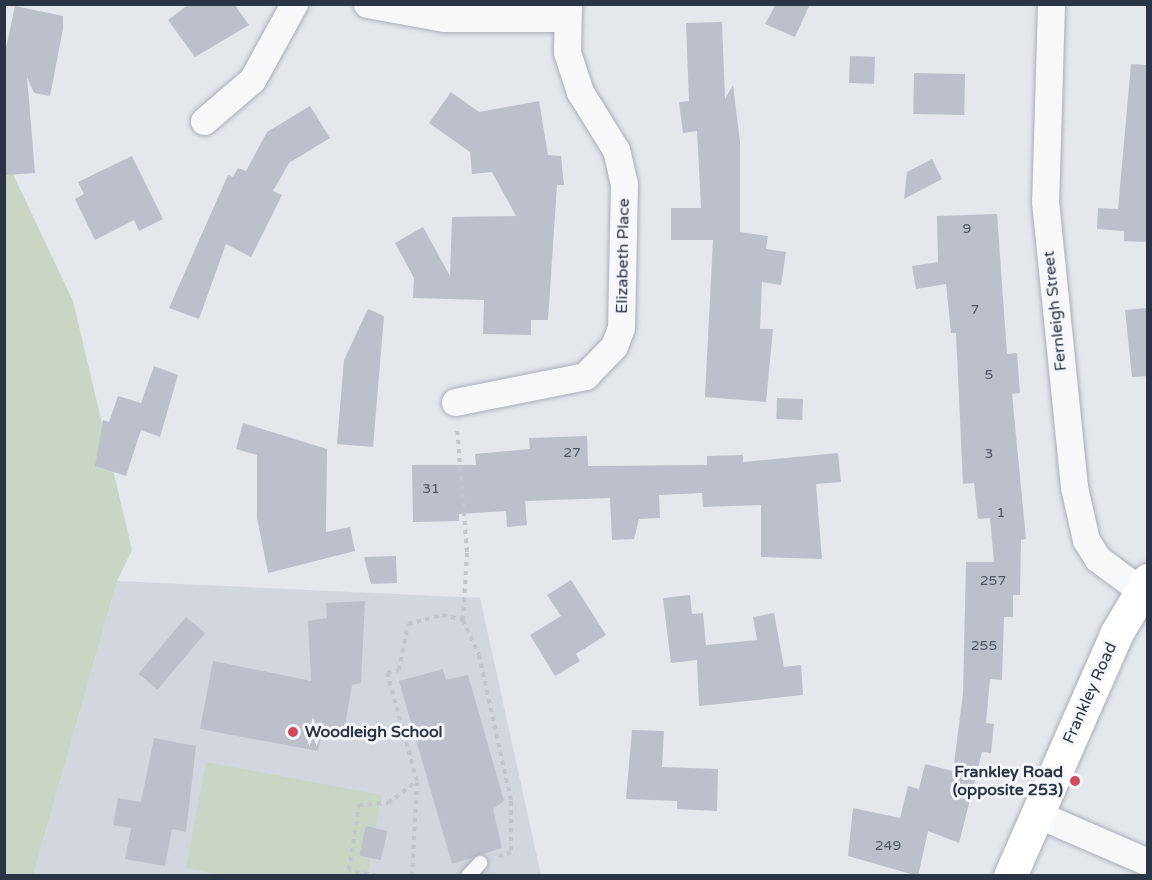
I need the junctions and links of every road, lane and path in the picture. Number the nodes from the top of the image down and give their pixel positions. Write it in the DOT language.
graph roads {
  1 [pos="294,4"];
  2 [pos="367,4"];
  3 [pos="1051,4"];
  4 [pos="566,11"];
  5 [pos="204,121"];
  6 [pos="455,402"];
  7 [pos="1144,585"];
  8 [pos="463,620"];
  9 [pos="417,781"];
  10 [pos="1037,814"];
  11 [pos="1148,862"];
  12 [pos="480,863"];
  13 [pos="377,876"];
  14 [pos="412,876"];
  15 [pos="468,876"];
  16 [pos="1010,876"];
  1 -- 5 [label="street"];
  2 -- 4 [label="street"];
  3 -- 7 [label="street, Fernleigh Street"];
  4 -- 6 [label="street, Elizabeth Place"];
  6 -- 8 [label="path"];
  7 -- 10 [label="street, Frankley Road"];
  8 -- 9 [label="path"];
  8 -- 12 [label="path"];
  9 -- 13 [label="path"];
  9 -- 14 [label="path"];
  10 -- 11 [label="street"];
  10 -- 16 [label="street, Frankley Road"];
  12 -- 15 [label="lane"];
}
